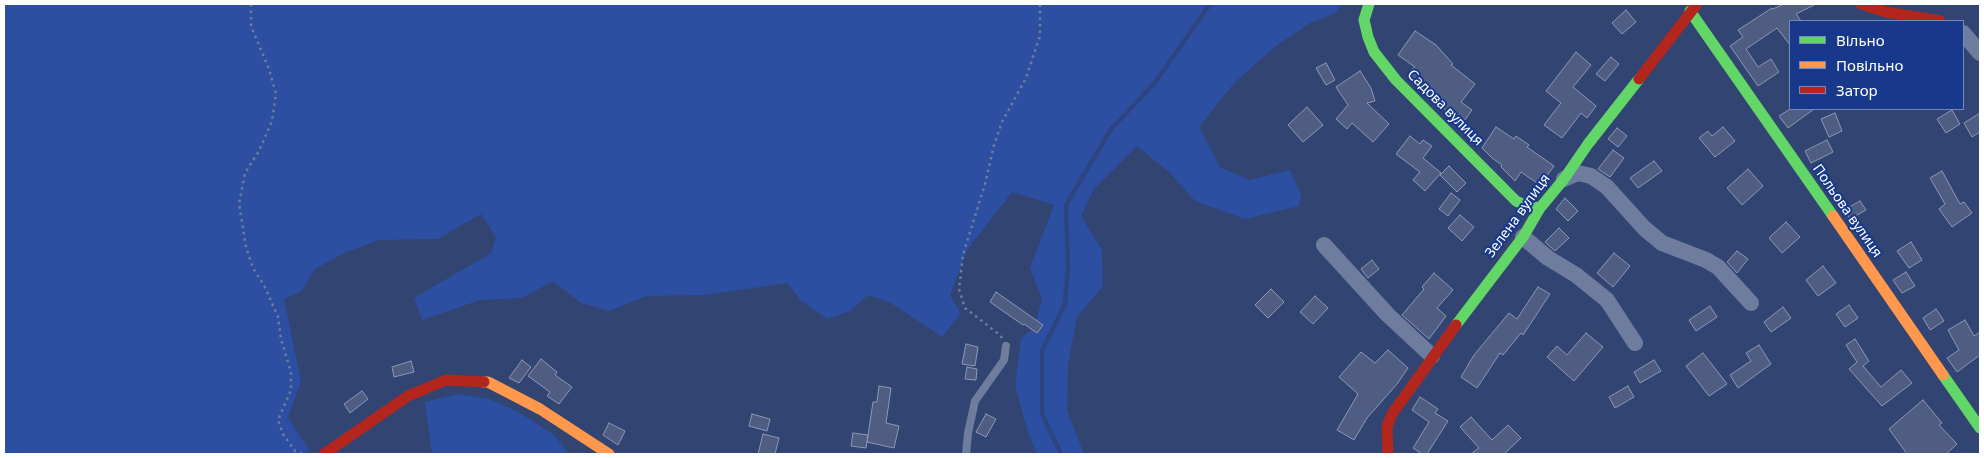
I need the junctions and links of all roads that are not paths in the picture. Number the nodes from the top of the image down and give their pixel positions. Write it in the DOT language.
graph roads {
  1 [pos="1369,4"];
  2 [pos="1862,4"];
  3 [pos="1693,7"];
  4 [pos="1934,20"];
  5 [pos="1964,34"];
  6 [pos="1980,53"];
  7 [pos="1564,179"];
  8 [pos="1540,208"];
  9 [pos="1522,237"];
  10 [pos="1324,245"];
  11 [pos="1751,302"];
  12 [pos="1635,343"];
  13 [pos="1006,346"];
  14 [pos="1432,356"];
  15 [pos="1980,428"];
  16 [pos="324,454"];
  17 [pos="609,454"];
  18 [pos="966,454"];
  19 [pos="1388,454"];
  1 -- 8 [label="street, Садова вулиця"];
  2 -- 4 [label="street"];
  3 -- 7 [label="street, Зелена вулиця"];
  3 -- 15 [label="street, Польова вулиця"];
  5 -- 6 [label="street"];
  7 -- 8 [label="street, Зелена вулиця"];
  7 -- 11 [label="street"];
  8 -- 9 [label="street, Зелена вулиця"];
  9 -- 12 [label="street"];
  9 -- 14 [label="street, Зелена вулиця"];
  10 -- 14 [label="street"];
  13 -- 18 [label="lane"];
  14 -- 19 [label="street, Зелена вулиця"];
  16 -- 17 [label="street"];
}
